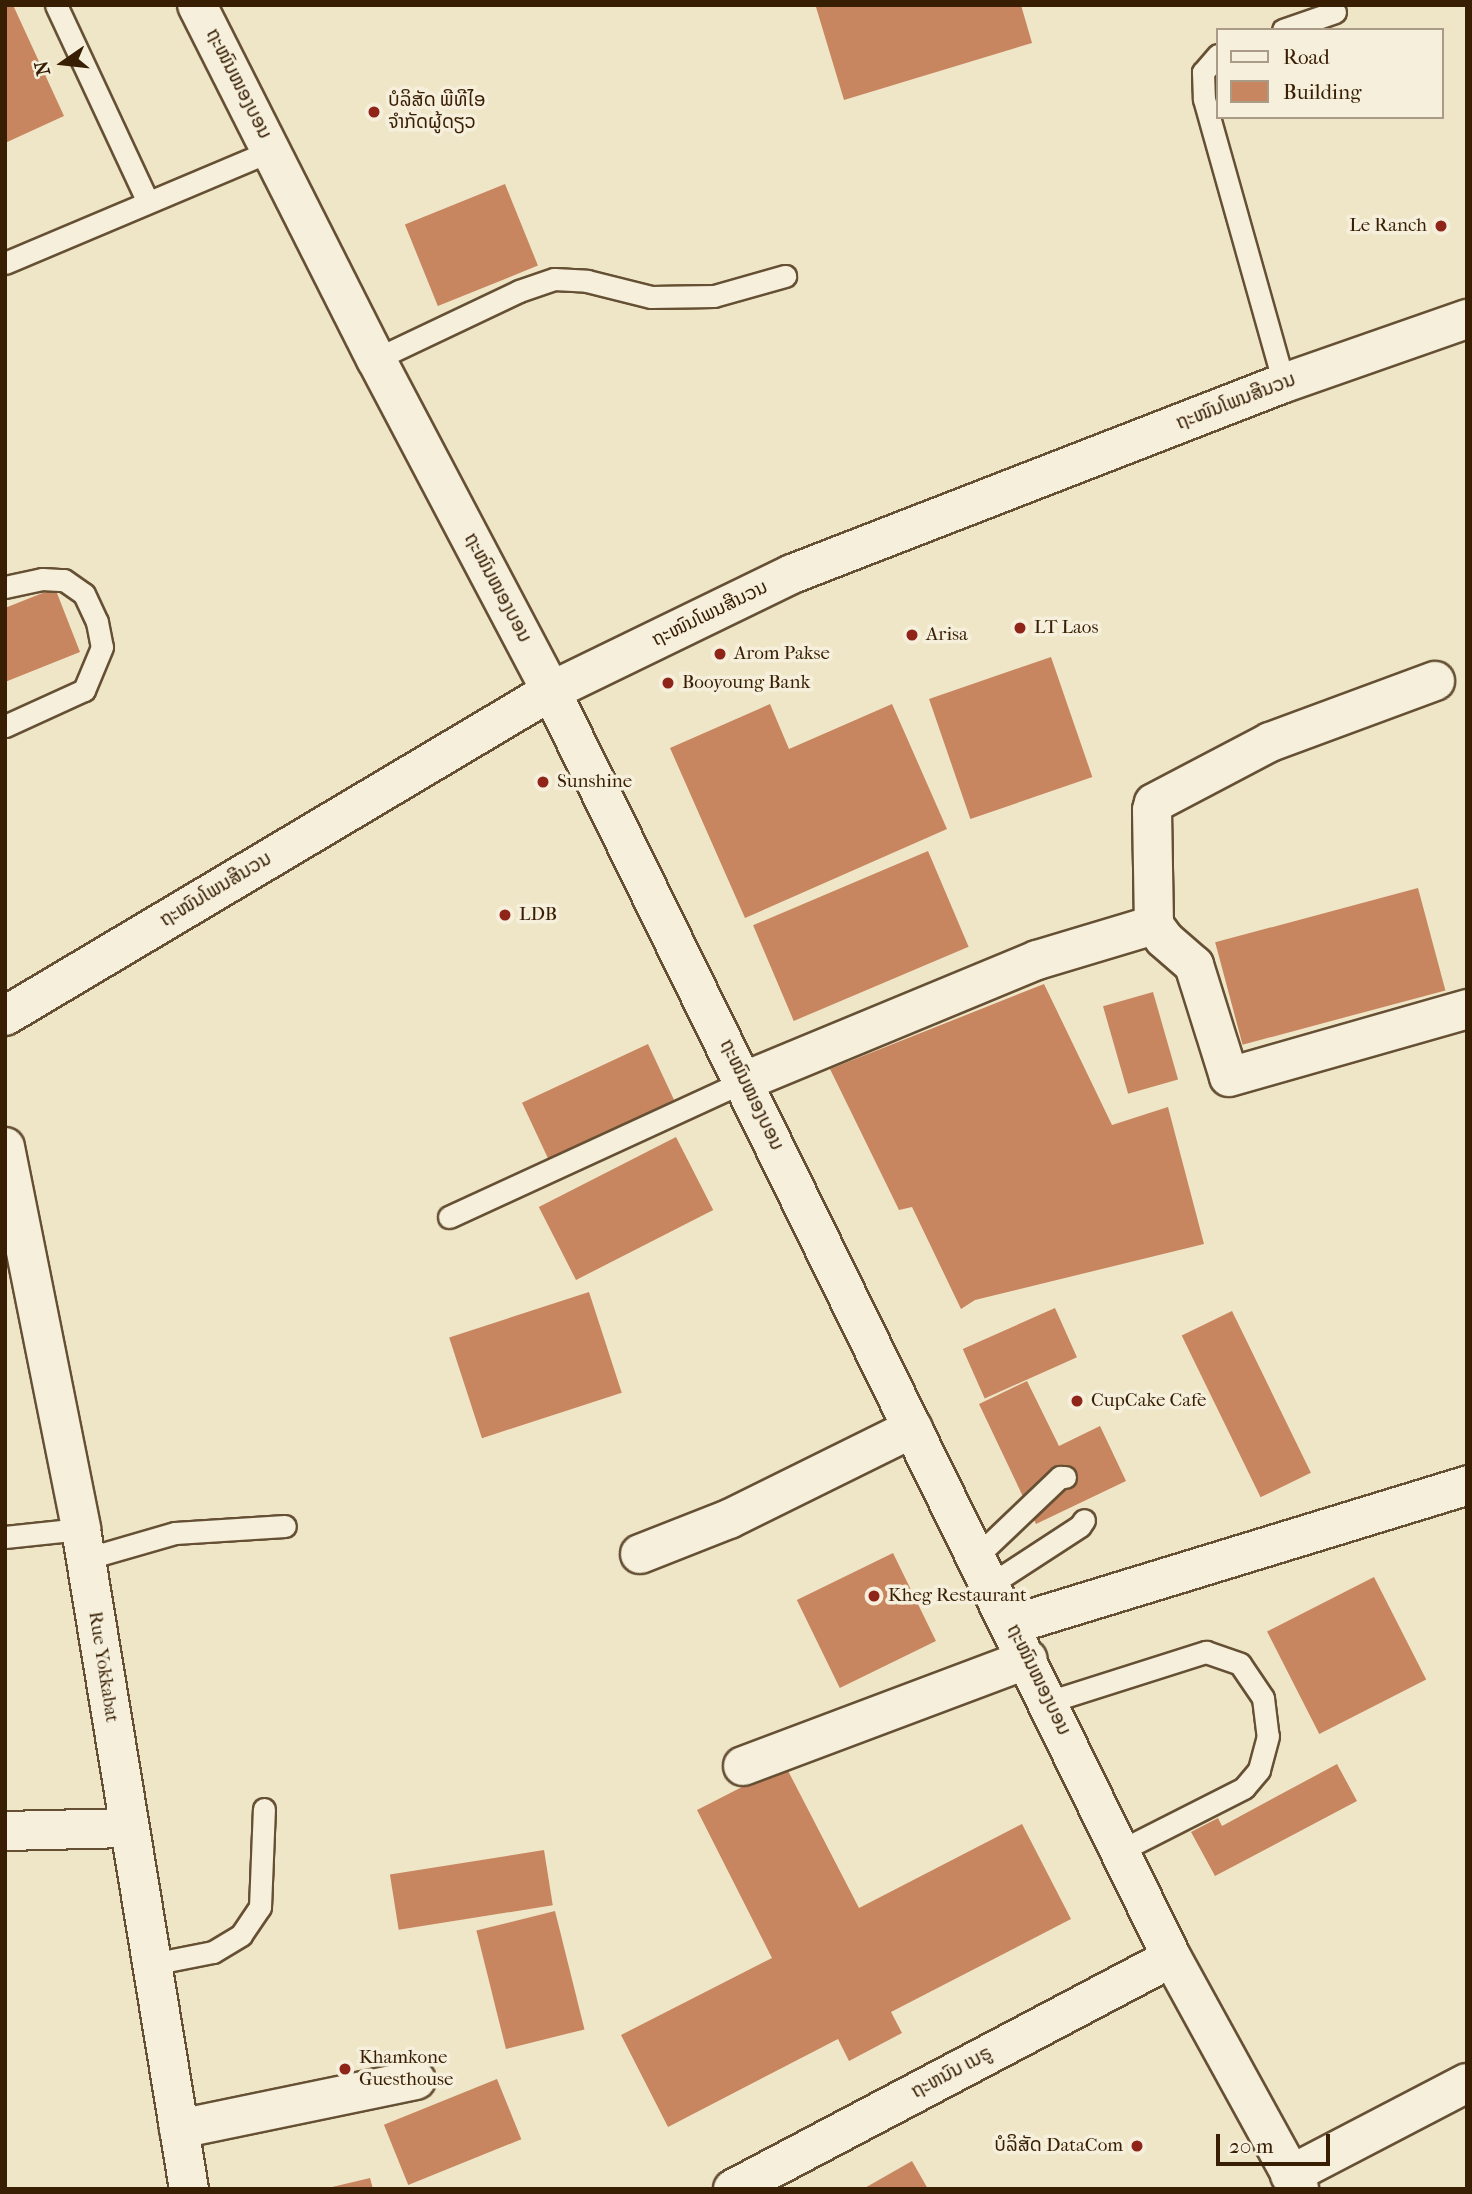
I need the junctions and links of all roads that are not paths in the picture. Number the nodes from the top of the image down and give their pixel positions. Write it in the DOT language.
graph roads {
  1 [pos="56,5"];
  2 [pos="197,5"];
  3 [pos="1335,12"];
  4 [pos="1289,28"];
  5 [pos="1216,57"];
  6 [pos="272,150"];
  7 [pos="148,202"];
  8 [pos="5,263"];
  9 [pos="785,275"];
  10 [pos="1467,319"];
  11 [pos="376,359"];
  12 [pos="1284,383"];
  13 [pos="5,587"];
  14 [pos="1435,681"];
  15 [pos="551,691"];
  16 [pos="5,726"];
  17 [pos="1154,925"];
  18 [pos="1467,1009"];
  19 [pos="5,1016"];
  20 [pos="745,1081"];
  21 [pos="5,1147"];
  22 [pos="449,1217"];
  23 [pos="913,1428"];
  24 [pos="1065,1477"];
  25 [pos="1467,1486"];
  26 [pos="1084,1520"];
  27 [pos="285,1526"];
  28 [pos="5,1537"];
  29 [pos="83,1544"];
  30 [pos="640,1554"];
  31 [pos="984,1570"];
  32 [pos="1011,1625"];
  33 [pos="1028,1659"];
  34 [pos="1048,1702"];
  35 [pos="743,1766"];
  36 [pos="264,1809"];
  37 [pos="129,1828"];
  38 [pos="5,1831"];
  39 [pos="1120,1851"];
  40 [pos="1172,1958"];
  41 [pos="152,1964"];
  42 [pos="416,2080"];
  43 [pos="1467,2084"];
  44 [pos="179,2129"];
  45 [pos="1294,2182"];
  46 [pos="189,2189"];
  47 [pos="733,2189"];
  1 -- 7 [label="lane"];
  2 -- 6 [label="street, ຖະໜົນໜອງບອນ"];
  3 -- 4 [label="lane"];
  5 -- 12 [label="lane"];
  6 -- 7 [label="lane"];
  6 -- 11 [label="street, ຖະໜົນໜອງບອນ"];
  7 -- 8 [label="lane"];
  9 -- 11 [label="lane"];
  10 -- 12 [label="street, ຖະໜົນໂພນສີນວນ"];
  11 -- 15 [label="street, ຖະໜົນໜອງບອນ"];
  12 -- 15 [label="street, ຖະໜົນໂພນສີນວນ"];
  13 -- 16 [label="lane"];
  14 -- 17 [label="street"];
  15 -- 19 [label="street, ຖະໜົນໂພນສີນວນ"];
  15 -- 20 [label="street, ຖະໜົນໜອງບອນ"];
  17 -- 18 [label="street"];
  17 -- 20 [label="street"];
  20 -- 22 [label="lane"];
  20 -- 23 [label="street, ຖະໜົນໜອງບອນ"];
  21 -- 29 [label="street, Rue Yokkabat"];
  23 -- 30 [label="street"];
  23 -- 31 [label="street, ຖະໜົນໜອງບອນ"];
  24 -- 31 [label="lane"];
  25 -- 32 [label="street"];
  26 -- 31 [label="lane"];
  27 -- 29 [label="lane"];
  28 -- 29 [label="lane"];
  29 -- 37 [label="street, Rue Yokkabat"];
  31 -- 32 [label="street, ຖະໜົນໜອງບອນ"];
  32 -- 33 [label="street, ຖະໜົນໜອງບອນ"];
  33 -- 34 [label="street, ຖະໜົນໜອງບອນ"];
  33 -- 35 [label="street"];
  34 -- 39 [label="street, ຖະໜົນໜອງບອນ"];
  34 -- 39 [label="lane"];
  36 -- 41 [label="lane"];
  37 -- 38 [label="street"];
  37 -- 41 [label="street, Rue Yokkabat"];
  39 -- 40 [label="street, ຖະໜົນໜອງບອນ"];
  40 -- 45 [label="street, ຖະໜົນໜອງບອນ"];
  40 -- 47 [label="street, ຖະຫນົນ ເນຣູ"];
  41 -- 44 [label="street, Rue Yokkabat"];
  42 -- 44 [label="street"];
  43 -- 45 [label="street"];
  44 -- 46 [label="street, Rue Yokkabat"];
}
